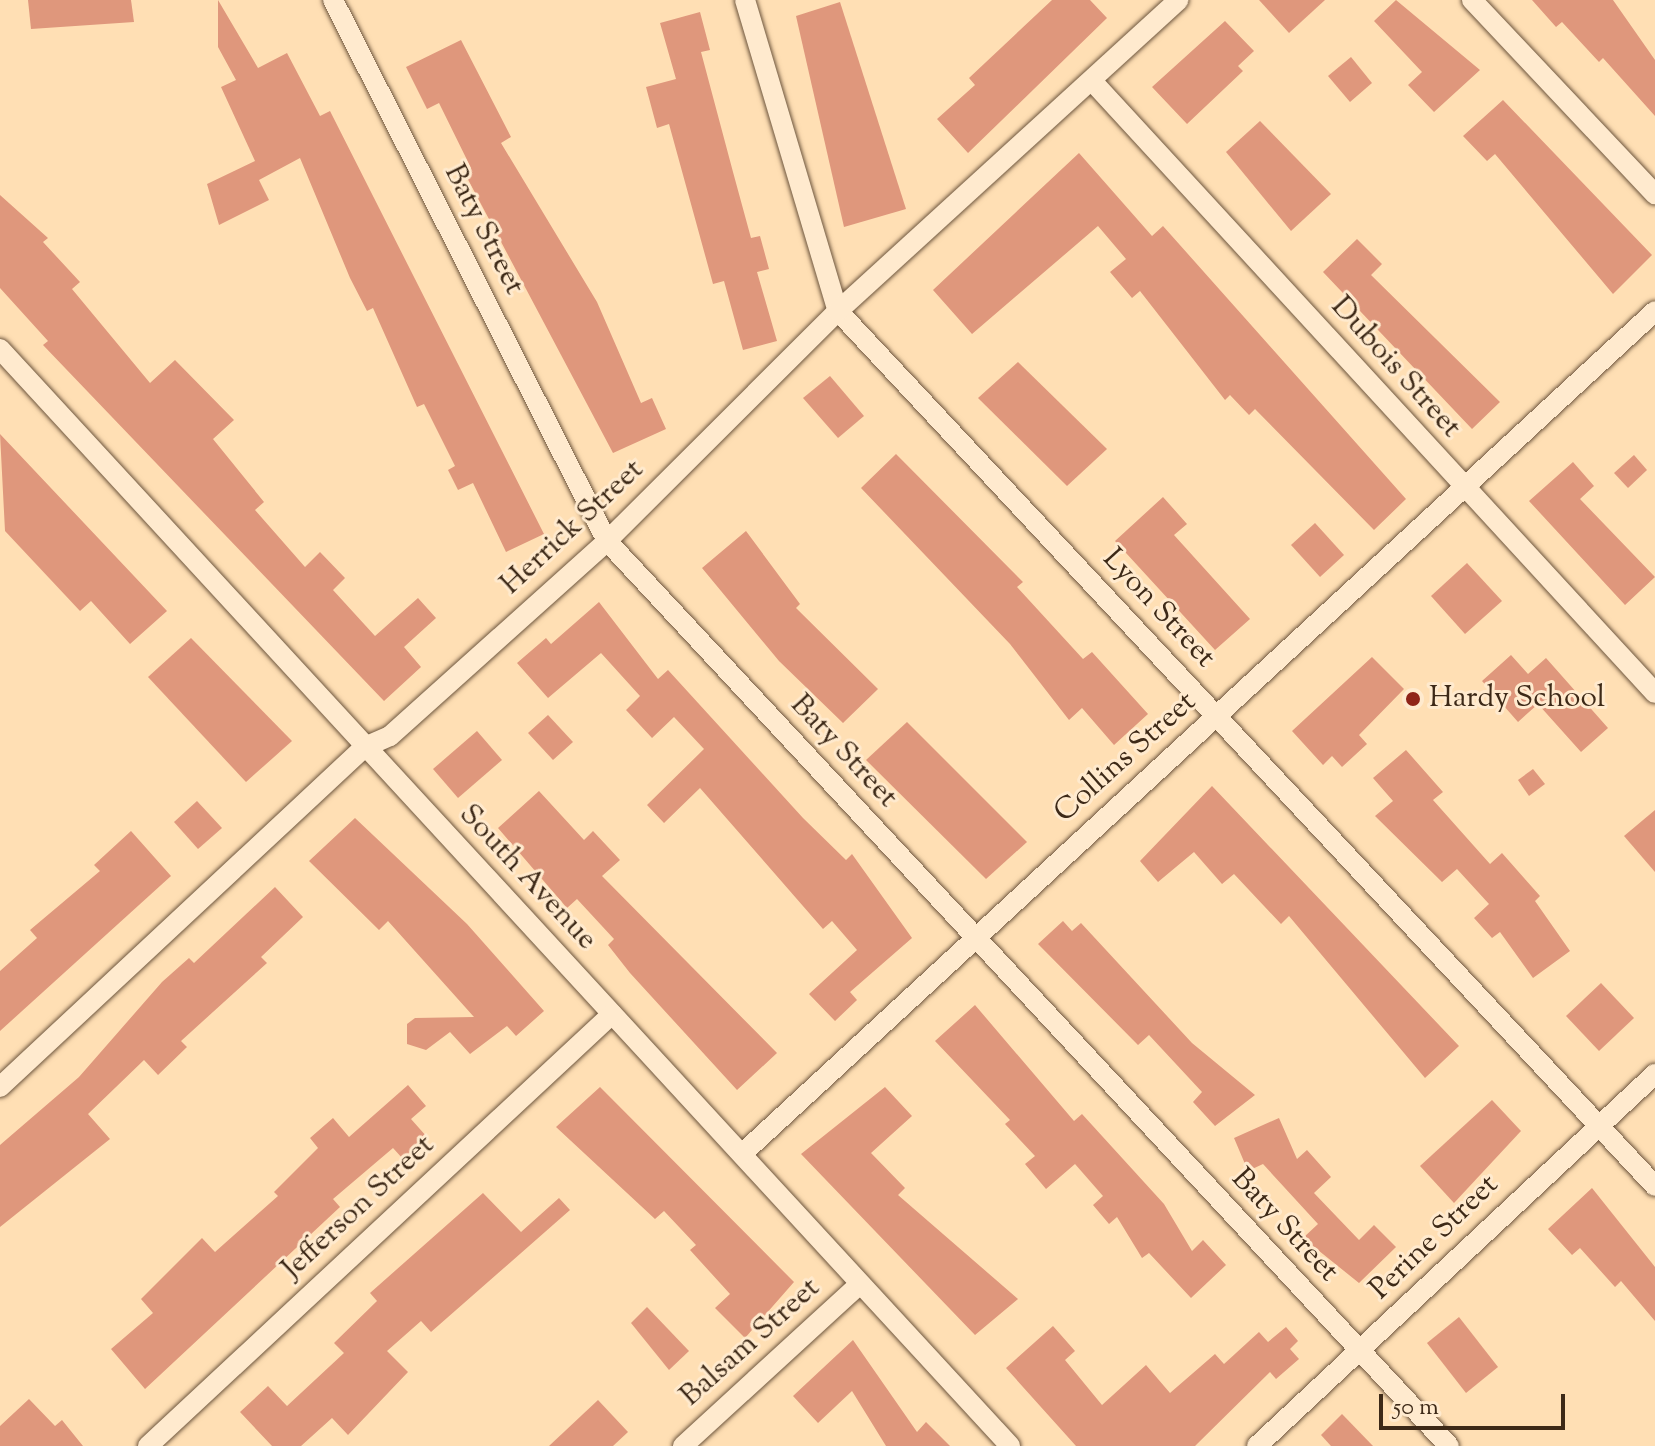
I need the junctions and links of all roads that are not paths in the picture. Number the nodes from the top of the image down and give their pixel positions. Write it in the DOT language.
graph roads {
  1 [pos="333,0"];
  2 [pos="745,0"];
  3 [pos="1178,0"];
  4 [pos="1472,0"];
  5 [pos="1093,82"];
  6 [pos="1655,194"];
  7 [pos="838,311"];
  8 [pos="1655,311"];
  9 [pos="0,349"];
  10 [pos="1463,486"];
  11 [pos="607,541"];
  12 [pos="1655,693"];
  13 [pos="1217,717"];
  14 [pos="365,747"];
  15 [pos="972,937"];
  16 [pos="612,1014"];
  17 [pos="1655,1074"];
  18 [pos="0,1087"];
  19 [pos="1598,1124"];
  20 [pos="743,1153"];
  21 [pos="1655,1186"];
  22 [pos="859,1285"];
  23 [pos="1361,1351"];
  24 [pos="148,1446"];
  25 [pos="683,1446"];
  26 [pos="1010,1446"];
  27 [pos="1257,1446"];
  28 [pos="1449,1446"];
  1 -- 11 [label="street, Baty Street"];
  2 -- 7 [label="street, Lyon Street"];
  3 -- 5 [label="street, Herrick Street"];
  4 -- 6 [label="street"];
  5 -- 7 [label="street, Herrick Street"];
  5 -- 10 [label="street, Dubois Street"];
  7 -- 11 [label="street, Herrick Street"];
  7 -- 13 [label="street, Lyon Street"];
  8 -- 10 [label="street, Collins Street"];
  9 -- 14 [label="street, South Avenue"];
  10 -- 12 [label="street, Dubois Street"];
  10 -- 13 [label="street, Collins Street"];
  11 -- 14 [label="street, Herrick Street"];
  11 -- 15 [label="street, Baty Street"];
  13 -- 15 [label="street, Collins Street"];
  13 -- 19 [label="street, Lyon Street"];
  14 -- 16 [label="street, South Avenue"];
  14 -- 18 [label="street, Herrick Street"];
  15 -- 20 [label="street, Collins Street"];
  15 -- 23 [label="street, Baty Street"];
  16 -- 20 [label="street, South Avenue"];
  16 -- 24 [label="street, Jefferson Street"];
  17 -- 19 [label="street, Perine Street"];
  19 -- 21 [label="street, Lyon Street"];
  19 -- 23 [label="street, Perine Street"];
  20 -- 22 [label="street, South Avenue"];
  22 -- 25 [label="street, Balsam Street"];
  22 -- 26 [label="street, South Avenue"];
  23 -- 27 [label="street, Perine Street"];
  23 -- 28 [label="street, Baty Street"];
}
